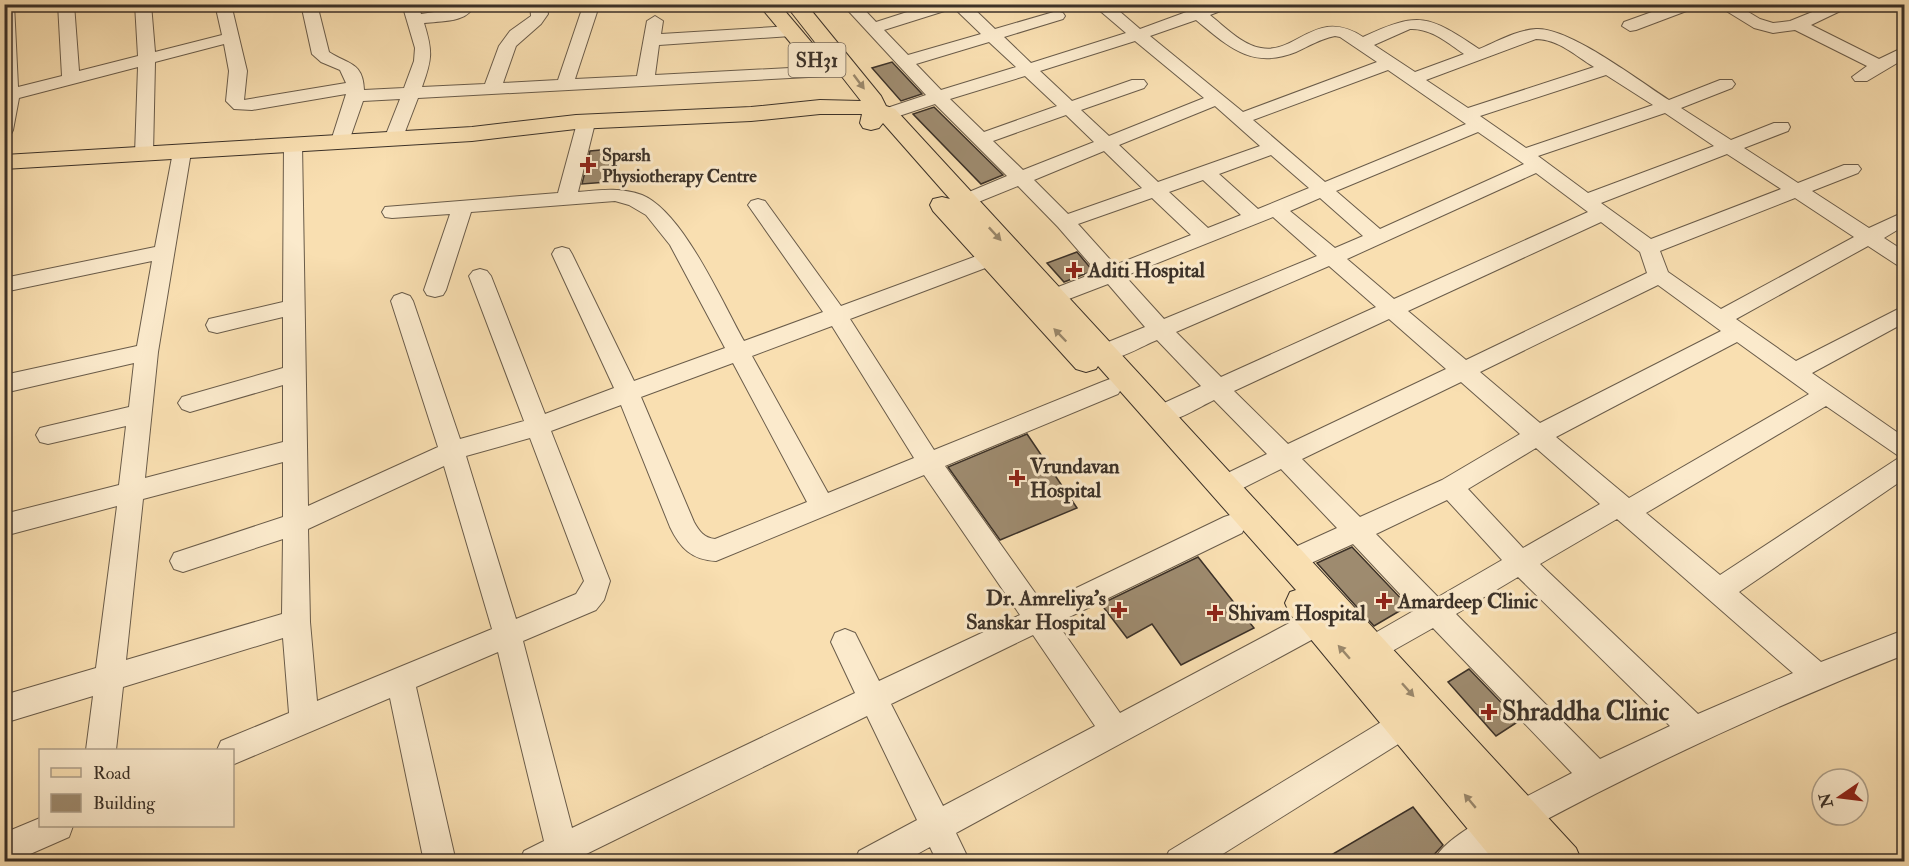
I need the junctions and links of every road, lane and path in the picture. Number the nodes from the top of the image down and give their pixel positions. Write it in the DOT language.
graph roads {
  1 [pos="6,4"];
  2 [pos="66,4"];
  3 [pos="143,4"];
  4 [pos="223,4"];
  5 [pos="309,4"];
  6 [pos="466,4"];
  7 [pos="538,4"];
  8 [pos="768,4"];
  9 [pos="795,4"];
  10 [pos="850,4"];
  11 [pos="951,4"];
  12 [pos="959,4"];
  13 [pos="1100,4"];
  14 [pos="1225,4"];
  15 [pos="1691,4"];
  16 [pos="1723,4"];
  17 [pos="1847,4"];
  18 [pos="590,9"];
  19 [pos="412,12"];
  20 [pos="1198,14"];
  21 [pos="1057,16"];
  22 [pos="655,21"];
  23 [pos="1796,24"];
  24 [pos="1630,26"];
  25 [pos="872,28"];
  26 [pos="791,32"];
  27 [pos="6,34"];
  28 [pos="1138,35"];
  29 [pos="991,36"];
  30 [pos="229,38"];
  31 [pos="652,40"];
  32 [pos="1362,44"];
  33 [pos="1903,54"];
  34 [pos="1477,56"];
  35 [pos="147,59"];
  36 [pos="904,62"];
  37 [pos="1391,63"];
  38 [pos="1880,66"];
  39 [pos="6,67"];
  40 [pos="1610,68"];
  41 [pos="1027,70"];
  42 [pos="827,71"];
  43 [pos="1184,72"];
  44 [pos="1862,77"];
  45 [pos="1413,78"];
  46 [pos="71,79"];
  47 [pos="645,80"];
  48 [pos="566,84"];
  49 [pos="1726,84"];
  50 [pos="493,87"];
  51 [pos="355,91"];
  52 [pos="413,93"];
  53 [pos="7,96"];
  54 [pos="938,96"];
  55 [pos="1217,99"];
  56 [pos="1669,106"];
  57 [pos="1068,108"];
  58 [pos="866,115"];
  59 [pos="1240,118"];
  60 [pos="1473,120"];
  61 [pos="1781,127"];
  62 [pos="585,129"];
  63 [pos="4,130"];
  64 [pos="394,137"];
  65 [pos="981,139"];
  66 [pos="340,141"];
  67 [pos="293,144"];
  68 [pos="1106,144"];
  69 [pos="1729,146"];
  70 [pos="1273,148"];
  71 [pos="182,152"];
  72 [pos="144,154"];
  73 [pos="1531,160"];
  74 [pos="4,162"];
  75 [pos="1851,169"];
  76 [pos="1206,172"];
  77 [pos="1021,178"];
  78 [pos="1794,190"];
  79 [pos="1155,191"];
  80 [pos="1322,191"];
  81 [pos="566,199"];
  82 [pos="964,201"];
  83 [pos="758,205"];
  84 [pos="463,207"];
  85 [pos="1595,207"];
  86 [pos="392,212"];
  87 [pos="1266,213"];
  88 [pos="1905,218"];
  89 [pos="1065,222"];
  90 [pos="1205,237"];
  91 [pos="1378,238"];
  92 [pos="1870,238"];
  93 [pos="1649,248"];
  94 [pos="163,252"];
  95 [pos="561,254"];
  96 [pos="1330,256"];
  97 [pos="989,259"];
  98 [pos="1905,260"];
  99 [pos="1113,274"];
  100 [pos="480,276"];
  101 [pos="1659,276"];
  102 [pos="4,285"];
  103 [pos="435,290"];
  104 [pos="1053,297"];
  105 [pos="402,301"];
  106 [pos="294,307"];
  107 [pos="1392,309"];
  108 [pos="1905,314"];
  109 [pos="836,315"];
  110 [pos="217,325"];
  111 [pos="1730,325"];
  112 [pos="1160,329"];
  113 [pos="738,351"];
  114 [pos="147,352"];
  115 [pos="1104,353"];
  116 [pos="1462,369"];
  117 [pos="1796,371"];
  118 [pos="294,373"];
  119 [pos="4,384"];
  120 [pos="1110,387"];
  121 [pos="1218,388"];
  122 [pos="628,393"];
  123 [pos="1827,394"];
  124 [pos="190,403"];
  125 [pos="140,414"];
  126 [pos="1159,415"];
  127 [pos="538,426"];
  128 [pos="48,435"];
  129 [pos="1539,435"];
  130 [pos="1901,441"];
  131 [pos="294,450"];
  132 [pos="452,451"];
  133 [pos="1285,457"];
  134 [pos="929,462"];
  135 [pos="1905,466"];
  136 [pos="1224,486"];
  137 [pos="1451,487"];
  138 [pos="132,492"];
  139 [pos="822,506"];
  140 [pos="1623,509"];
  141 [pos="294,524"];
  142 [pos="4,525"];
  143 [pos="1233,525"];
  144 [pos="1356,530"];
  145 [pos="183,561"];
  146 [pos="1291,561"];
  147 [pos="1521,563"];
  148 [pos="1718,591"];
  149 [pos="1436,613"];
  150 [pos="1038,618"];
  151 [pos="296,622"];
  152 [pos="1318,622"];
  153 [pos="507,634"];
  154 [pos="845,642"];
  155 [pos="1905,643"];
  156 [pos="1371,650"];
  157 [pos="1816,675"];
  158 [pos="108,678"];
  159 [pos="400,679"];
  160 [pos="872,698"];
  161 [pos="4,709"];
  162 [pos="304,720"];
  163 [pos="1406,723"];
  164 [pos="1695,730"];
  165 [pos="1116,732"];
  166 [pos="101,749"];
  167 [pos="234,750"];
  168 [pos="1595,776"];
  169 [pos="1508,823"];
  170 [pos="936,826"];
  171 [pos="54,827"];
  172 [pos="562,848"];
  173 [pos="4,849"];
  174 [pos="440,861"];
  175 [pos="535,861"];
  176 [pos="870,861"];
  177 [pos="954,861"];
  178 [pos="1180,861"];
  179 [pos="1449,861"];
  180 [pos="1521,861"];
  181 [pos="1562,861"];
  1 -- 27 [label="street"];
  2 -- 46 [label="street"];
  3 -- 35 [label="street"];
  4 -- 30 [label="street"];
  5 -- 51 [label="street"];
  6 -- 19 [label="street"];
  7 -- 50 [label="street"];
  8 -- 26 [label="main road, SH31"];
  9 -- 58 [label="main road, one-way"];
  10 -- 25 [label="street"];
  11 -- 25 [label="street"];
  12 -- 29 [label="street"];
  13 -- 28 [label="street"];
  14 -- 20 [label="street"];
  15 -- 24 [label="street"];
  16 -- 23 [label="street"];
  17 -- 23 [label="street"];
  18 -- 48 [label="street"];
  19 -- 52 [label="street"];
  20 -- 28 [label="street"];
  20 -- 32 [label="street"];
  21 -- 29 [label="street"];
  22 -- 31 [label="street"];
  23 -- 38 [label="street"];
  25 -- 36 [label="street"];
  26 -- 31 [label="street"];
  26 -- 42 [label="main road, SH31"];
  27 -- 39 [label="street"];
  28 -- 41 [label="street"];
  28 -- 43 [label="street"];
  29 -- 36 [label="street"];
  29 -- 41 [label="street"];
  30 -- 35 [label="street"];
  30 -- 51 [label="street"];
  31 -- 47 [label="street"];
  32 -- 34 [label="street"];
  32 -- 37 [label="street"];
  33 -- 38 [label="street"];
  34 -- 40 [label="street"];
  34 -- 45 [label="street"];
  35 -- 46 [label="street"];
  35 -- 72 [label="street"];
  36 -- 54 [label="street"];
  37 -- 45 [label="street"];
  37 -- 59 [label="street"];
  38 -- 44 [label="street"];
  39 -- 53 [label="street"];
  40 -- 56 [label="street"];
  40 -- 60 [label="street"];
  41 -- 54 [label="street"];
  41 -- 57 [label="street"];
  42 -- 47 [label="street"];
  42 -- 58 [label="main road, SH31"];
  43 -- 55 [label="street"];
  43 -- 57 [label="street"];
  45 -- 60 [label="street"];
  46 -- 53 [label="street"];
  47 -- 48 [label="street"];
  48 -- 50 [label="street"];
  49 -- 56 [label="street"];
  50 -- 52 [label="street"];
  51 -- 52 [label="street"];
  51 -- 66 [label="street"];
  52 -- 64 [label="street"];
  53 -- 63 [label="street"];
  54 -- 58 [label="street"];
  54 -- 65 [label="street"];
  55 -- 59 [label="street"];
  55 -- 68 [label="street"];
  56 -- 69 [label="street"];
  56 -- 73 [label="street"];
  57 -- 65 [label="street"];
  57 -- 68 [label="street"];
  58 -- 62 [label="main road"];
  58 -- 82 [label="main road"];
  58 -- 97 [label="main road"];
  59 -- 70 [label="street"];
  60 -- 73 [label="street"];
  60 -- 80 [label="street"];
  61 -- 69 [label="street"];
  62 -- 64 [label="main road"];
  62 -- 81 [label="street"];
  64 -- 66 [label="main road"];
  65 -- 77 [label="street"];
  66 -- 67 [label="main road"];
  67 -- 71 [label="main road"];
  67 -- 106 [label="street"];
  68 -- 77 [label="street"];
  68 -- 79 [label="street"];
  69 -- 78 [label="street"];
  69 -- 85 [label="street"];
  70 -- 76 [label="street"];
  70 -- 80 [label="street"];
  71 -- 72 [label="main road"];
  71 -- 94 [label="street"];
  72 -- 74 [label="main road"];
  73 -- 85 [label="street"];
  73 -- 91 [label="street"];
  75 -- 78 [label="street"];
  76 -- 79 [label="street"];
  76 -- 87 [label="street"];
  77 -- 82 [label="street"];
  77 -- 89 [label="street"];
  78 -- 92 [label="street"];
  78 -- 93 [label="street"];
  79 -- 89 [label="street"];
  79 -- 90 [label="street"];
  80 -- 87 [label="street"];
  80 -- 91 [label="street"];
  81 -- 84 [label="street"];
  81 -- 113 [label="street"];
  82 -- 104 [label="main road, one-way"];
  83 -- 109 [label="street"];
  84 -- 86 [label="street"];
  84 -- 103 [label="street"];
  85 -- 93 [label="street"];
  85 -- 107 [label="street"];
  87 -- 90 [label="street"];
  87 -- 96 [label="street"];
  88 -- 92 [label="street"];
  89 -- 99 [label="street"];
  90 -- 99 [label="street"];
  91 -- 96 [label="street"];
  92 -- 98 [label="street"];
  92 -- 111 [label="street"];
  93 -- 101 [label="street"];
  94 -- 102 [label="street"];
  94 -- 114 [label="street"];
  95 -- 122 [label="street"];
  96 -- 107 [label="street"];
  96 -- 112 [label="street"];
  97 -- 109 [label="street"];
  120 -- 97 [label="main road, one-way"];
  99 -- 104 [label="street"];
  99 -- 112 [label="street"];
  100 -- 127 [label="street"];
  101 -- 111 [label="street"];
  101 -- 116 [label="street"];
  104 -- 115 [label="main road"];
  105 -- 132 [label="street"];
  106 -- 110 [label="street"];
  106 -- 118 [label="street"];
  107 -- 116 [label="street"];
  107 -- 121 [label="street"];
  108 -- 117 [label="street"];
  109 -- 113 [label="street"];
  109 -- 134 [label="street"];
  111 -- 117 [label="street"];
  111 -- 129 [label="street"];
  112 -- 115 [label="street"];
  112 -- 121 [label="street"];
  113 -- 122 [label="street"];
  113 -- 139 [label="street"];
  114 -- 119 [label="street"];
  114 -- 125 [label="street"];
  115 -- 126 [label="main road"];
  116 -- 129 [label="street"];
  116 -- 133 [label="street"];
  117 -- 123 [label="street"];
  118 -- 124 [label="street"];
  118 -- 131 [label="street"];
  120 -- 134 [label="street"];
  120 -- 143 [label="main road"];
  121 -- 126 [label="street"];
  121 -- 133 [label="street"];
  122 -- 127 [label="street"];
  122 -- 139 [label="street"];
  123 -- 130 [label="street"];
  123 -- 140 [label="street"];
  125 -- 128 [label="street"];
  125 -- 138 [label="street"];
  126 -- 136 [label="main road"];
  127 -- 132 [label="street"];
  127 -- 153 [label="street"];
  129 -- 137 [label="street"];
  129 -- 140 [label="street"];
  131 -- 138 [label="street"];
  131 -- 141 [label="street"];
  132 -- 141 [label="street"];
  132 -- 153 [label="street"];
  133 -- 136 [label="street"];
  133 -- 144 [label="street"];
  134 -- 139 [label="street"];
  134 -- 150 [label="street"];
  135 -- 148 [label="street"];
  136 -- 146 [label="main road"];
  137 -- 144 [label="street"];
  137 -- 147 [label="street"];
  138 -- 142 [label="street"];
  138 -- 158 [label="street"];
  140 -- 147 [label="street"];
  140 -- 148 [label="street"];
  141 -- 145 [label="street"];
  141 -- 151 [label="street"];
  143 -- 150 [label="street"];
  143 -- 152 [label="main road"];
  144 -- 146 [label="street"];
  144 -- 149 [label="street"];
  146 -- 156 [label="main road"];
  147 -- 149 [label="street"];
  147 -- 164 [label="street"];
  148 -- 157 [label="street"];
  149 -- 156 [label="street"];
  149 -- 168 [label="street"];
  150 -- 160 [label="street"];
  150 -- 165 [label="street"];
  151 -- 158 [label="street"];
  151 -- 162 [label="street"];
  163 -- 152 [label="main road, one-way"];
  152 -- 165 [label="street"];
  153 -- 159 [label="street"];
  153 -- 172 [label="street"];
  154 -- 160 [label="street"];
  155 -- 157 [label="street"];
  156 -- 169 [label="main road, one-way"];
  157 -- 164 [label="street"];
  158 -- 161 [label="street"];
  158 -- 166 [label="street"];
  159 -- 162 [label="street"];
  159 -- 174 [label="street"];
  160 -- 170 [label="street"];
  160 -- 172 [label="street"];
  162 -- 167 [label="street"];
  169 -- 163 [label="main road, one-way"];
  163 -- 178 [label="street"];
  164 -- 168 [label="street"];
  165 -- 170 [label="street"];
  168 -- 169 [label="street"];
  169 -- 179 [label="street"];
  169 -- 180 [label="main road"];
  169 -- 181 [label="main road"];
  170 -- 176 [label="street"];
  170 -- 177 [label="street"];
  171 -- 173 [label="street"];
  172 -- 175 [label="street"];
}
